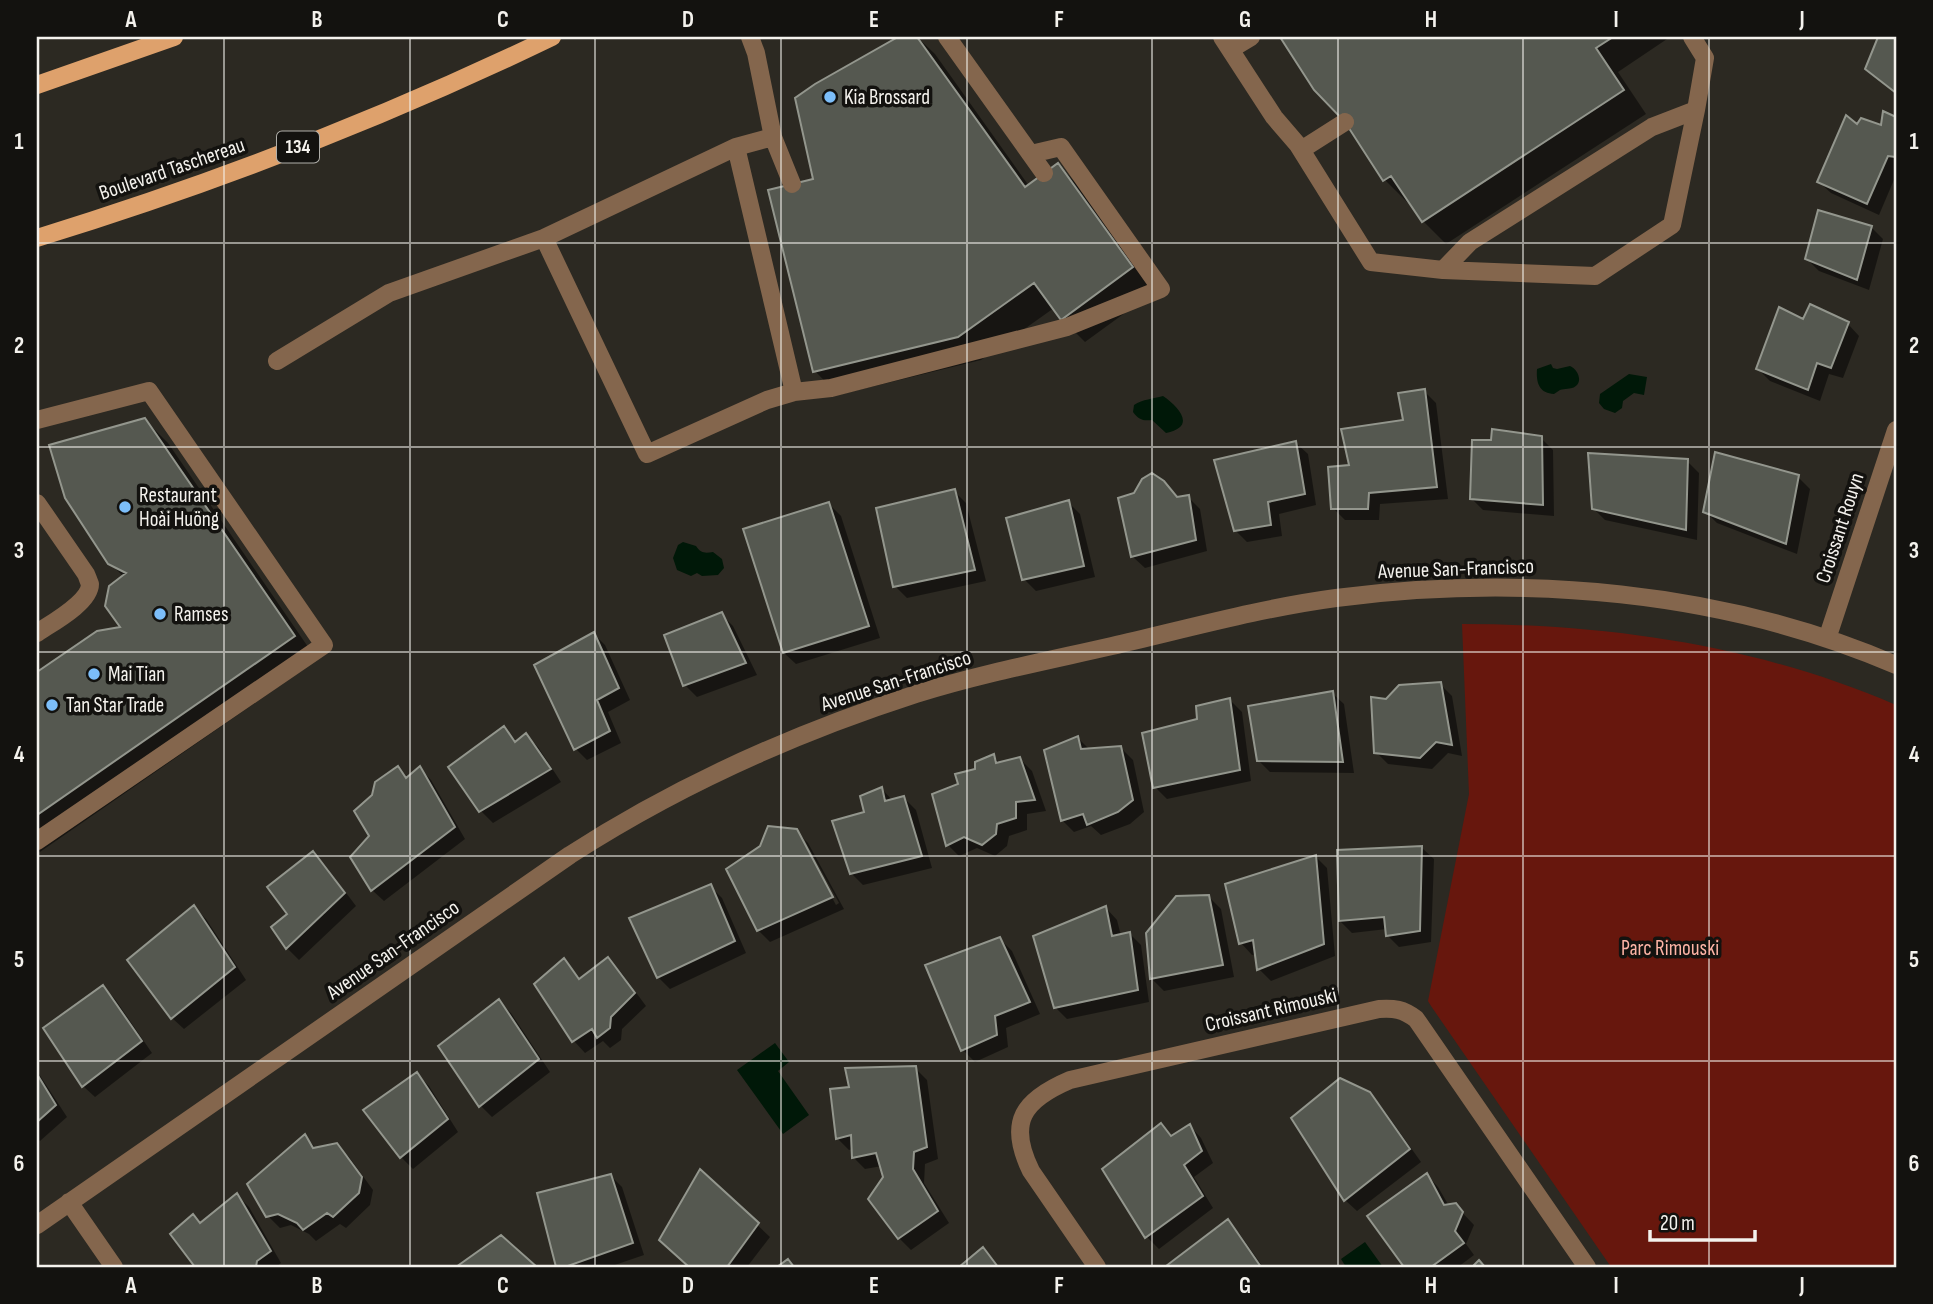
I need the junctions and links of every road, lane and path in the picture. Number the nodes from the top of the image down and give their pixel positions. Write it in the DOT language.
graph roads {
  1 [pos="174,37"];
  2 [pos="552,37"];
  3 [pos="750,37"];
  4 [pos="947,37"];
  5 [pos="1251,37"];
  6 [pos="1692,37"];
  7 [pos="1227,43"];
  8 [pos="37,85"];
  9 [pos="1696,110"];
  10 [pos="1345,122"];
  11 [pos="773,137"];
  12 [pos="736,146"];
  13 [pos="1301,150"];
  14 [pos="1031,154"];
  15 [pos="1044,173"];
  16 [pos="792,184"];
  17 [pos="37,238"];
  18 [pos="544,239"];
  19 [pos="1443,270"];
  20 [pos="277,361"];
  21 [pos="794,392"];
  22 [pos="37,420"];
  23 [pos="1896,430"];
  24 [pos="38,509"];
  25 [pos="37,633"];
  26 [pos="1827,639"];
  27 [pos="1896,665"];
  28 [pos="37,841"];
  29 [pos="69,1202"];
  30 [pos="37,1225"];
  31 [pos="114,1267"];
  32 [pos="1097,1267"];
  33 [pos="1587,1267"];
  1 -- 8 [label="main road"];
  2 -- 17 [label="main road, Boulevard Taschereau / 134"];
  3 -- 11 [label="street"];
  4 -- 14 [label="street"];
  5 -- 7 [label="street"];
  6 -- 9 [label="street"];
  7 -- 13 [label="street"];
  9 -- 19 [label="street"];
  9 -- 19 [label="street"];
  10 -- 13 [label="street"];
  11 -- 12 [label="street"];
  11 -- 16 [label="street"];
  12 -- 18 [label="street"];
  12 -- 21 [label="street"];
  13 -- 19 [label="street"];
  14 -- 15 [label="street"];
  14 -- 21 [label="street"];
  18 -- 20 [label="street"];
  18 -- 21 [label="street"];
  22 -- 28 [label="street"];
  23 -- 26 [label="street, Croissant Rouyn"];
  24 -- 25 [label="street"];
  26 -- 27 [label="street, Avenue San-Francisco"];
  26 -- 29 [label="street, Avenue San-Francisco"];
  29 -- 30 [label="street, Avenue San-Francisco"];
  29 -- 31 [label="street"];
  32 -- 33 [label="street, Croissant Rimouski"];
}
